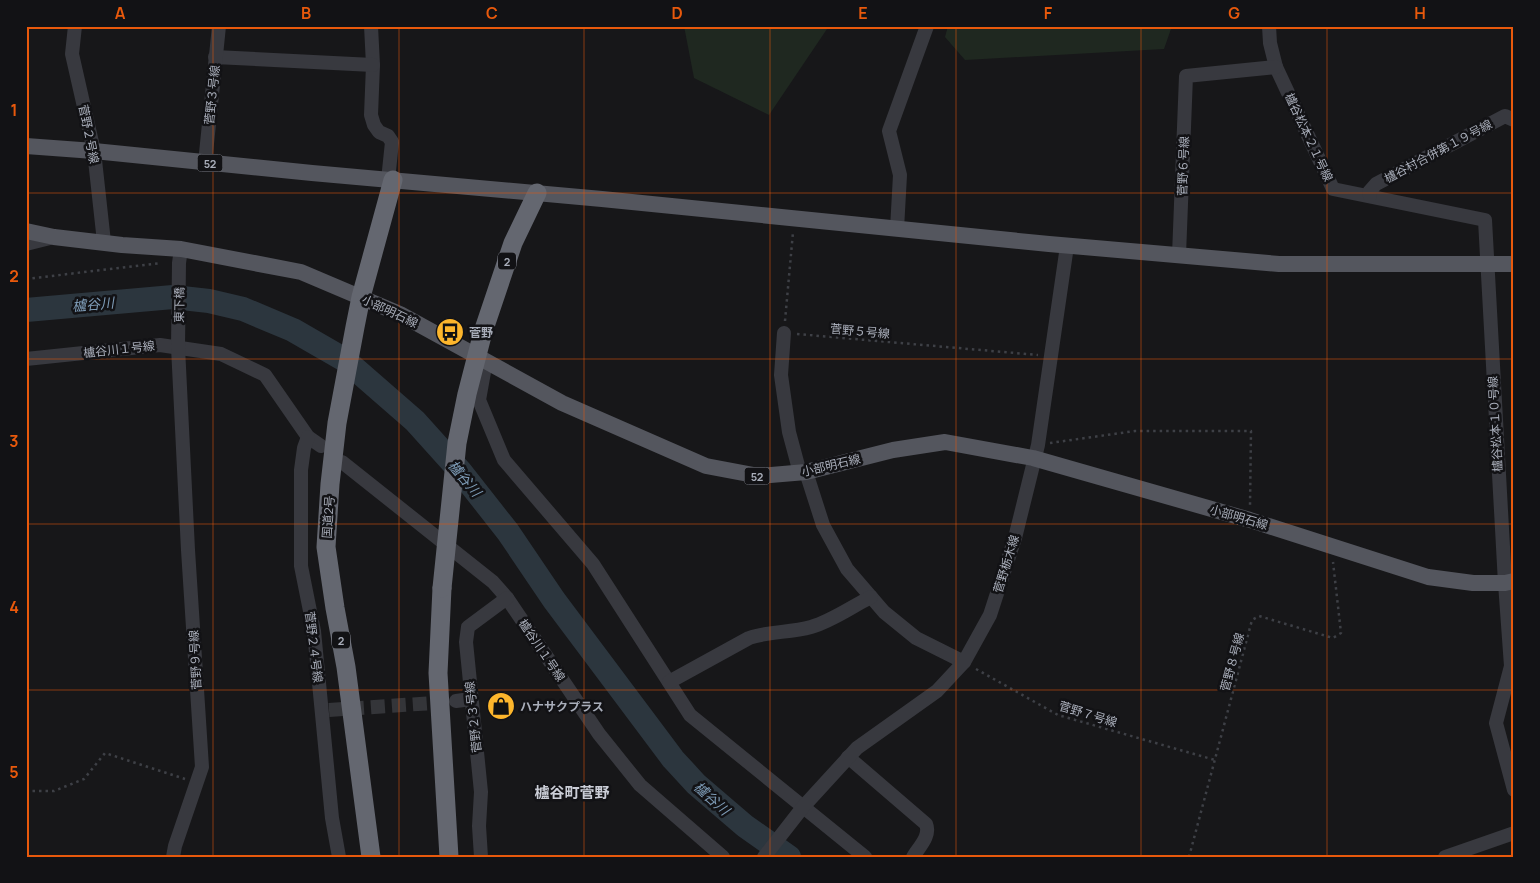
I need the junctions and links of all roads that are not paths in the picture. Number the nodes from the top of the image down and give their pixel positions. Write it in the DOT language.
graph roads {
  1 [pos="75,26"];
  2 [pos="218,26"];
  3 [pos="371,26"];
  4 [pos="927,26"];
  5 [pos="1268,26"];
  6 [pos="215,57"];
  7 [pos="373,65"];
  8 [pos="1276,67"];
  9 [pos="1514,120"];
  10 [pos="26,146"];
  11 [pos="94,151"];
  12 [pos="205,163"];
  13 [pos="390,180"];
  14 [pos="537,193"];
  15 [pos="1370,196"];
  16 [pos="897,228"];
  17 [pos="26,231"];
  18 [pos="54,236"];
  19 [pos="104,242"];
  20 [pos="26,244"];
  21 [pos="1068,246"];
  22 [pos="180,256"];
  23 [pos="1179,256"];
  24 [pos="1514,264"];
  25 [pos="1486,265"];
  26 [pos="361,297"];
  27 [pos="784,333"];
  28 [pos="178,347"];
  29 [pos="26,359"];
  30 [pos="486,361"];
  31 [pos="308,437"];
  32 [pos="321,446"];
  33 [pos="1036,451"];
  34 [pos="342,462"];
  35 [pos="803,472"];
  36 [pos="1509,582"];
  37 [pos="870,597"];
  38 [pos="507,598"];
  39 [pos="964,662"];
  40 [pos="669,682"];
  41 [pos="471,700"];
  42 [pos="456,701"];
  43 [pos="848,757"];
  44 [pos="1514,790"];
  45 [pos="803,807"];
  46 [pos="1514,833"];
  47 [pos="173,857"];
  48 [pos="339,857"];
  49 [pos="371,857"];
  50 [pos="449,857"];
  51 [pos="481,857"];
  52 [pos="724,857"];
  53 [pos="764,857"];
  54 [pos="865,857"];
  55 [pos="913,857"];
  56 [pos="1445,857"];
  1 -- 11 [label="street, 菅野２号線"];
  2 -- 6 [label="street, 菅野３号線"];
  3 -- 7 [label="street"];
  4 -- 16 [label="street"];
  5 -- 8 [label="street"];
  6 -- 7 [label="street"];
  6 -- 12 [label="street, 菅野３号線"];
  7 -- 13 [label="street"];
  8 -- 15 [label="street, 櫨谷松本２１号線"];
  8 -- 23 [label="street, 菅野６号線"];
  9 -- 15 [label="street, 櫨谷村合併第１９号線"];
  10 -- 11 [label="main road, 52"];
  11 -- 12 [label="main road, 52"];
  11 -- 19 [label="street, 菅野２号線"];
  12 -- 13 [label="main road, 52"];
  13 -- 14 [label="main road, 52"];
  13 -- 26 [label="highway, 国道2号 / 2"];
  14 -- 16 [label="main road, 52"];
  14 -- 50 [label="highway, 2, bridge"];
  15 -- 25 [label="street, 櫨谷松本２１号線"];
  16 -- 21 [label="main road, 52"];
  17 -- 18 [label="main road, 小部明石線 / 52"];
  18 -- 19 [label="main road, 小部明石線 / 52"];
  18 -- 20 [label="street"];
  19 -- 22 [label="main road, 小部明石線 / 52"];
  21 -- 23 [label="main road, 52"];
  21 -- 33 [label="street, 菅野栃木線"];
  22 -- 26 [label="main road, 小部明石線 / 52"];
  22 -- 28 [label="street, 東下橋"];
  23 -- 25 [label="main road, 52"];
  24 -- 25 [label="main road, 52"];
  25 -- 36 [label="street, 櫨谷松本１０号線"];
  26 -- 30 [label="main road, 小部明石線 / 52"];
  26 -- 49 [label="highway, 国道2号 / 2"];
  27 -- 35 [label="street"];
  28 -- 29 [label="street, 櫨谷川１号線"];
  28 -- 31 [label="street, 櫨谷川１号線"];
  28 -- 47 [label="street, 菅野９号線"];
  30 -- 35 [label="main road, 小部明石線 / 52"];
  30 -- 40 [label="street"];
  31 -- 32 [label="street, 櫨谷川１号線"];
  31 -- 48 [label="street, 菅野２４号線"];
  33 -- 35 [label="main road, 小部明石線 / 52"];
  33 -- 36 [label="main road, 小部明石線 / 52"];
  33 -- 39 [label="street, 菅野栃木線"];
  34 -- 38 [label="street, 櫨谷川１号線"];
  35 -- 37 [label="street"];
  36 -- 44 [label="street, 櫨谷松本１０号線"];
  37 -- 39 [label="street"];
  37 -- 40 [label="street"];
  38 -- 41 [label="street, 菅野２３号線"];
  38 -- 52 [label="street, 櫨谷川１号線"];
  39 -- 43 [label="street, 菅野栃木線"];
  40 -- 45 [label="street"];
  41 -- 42 [label="street"];
  41 -- 51 [label="street, 菅野２３号線"];
  43 -- 45 [label="street, 菅野栃木線"];
  43 -- 55 [label="street"];
  45 -- 53 [label="street, 菅野栃木線"];
  45 -- 54 [label="street"];
  46 -- 56 [label="street"];
}
